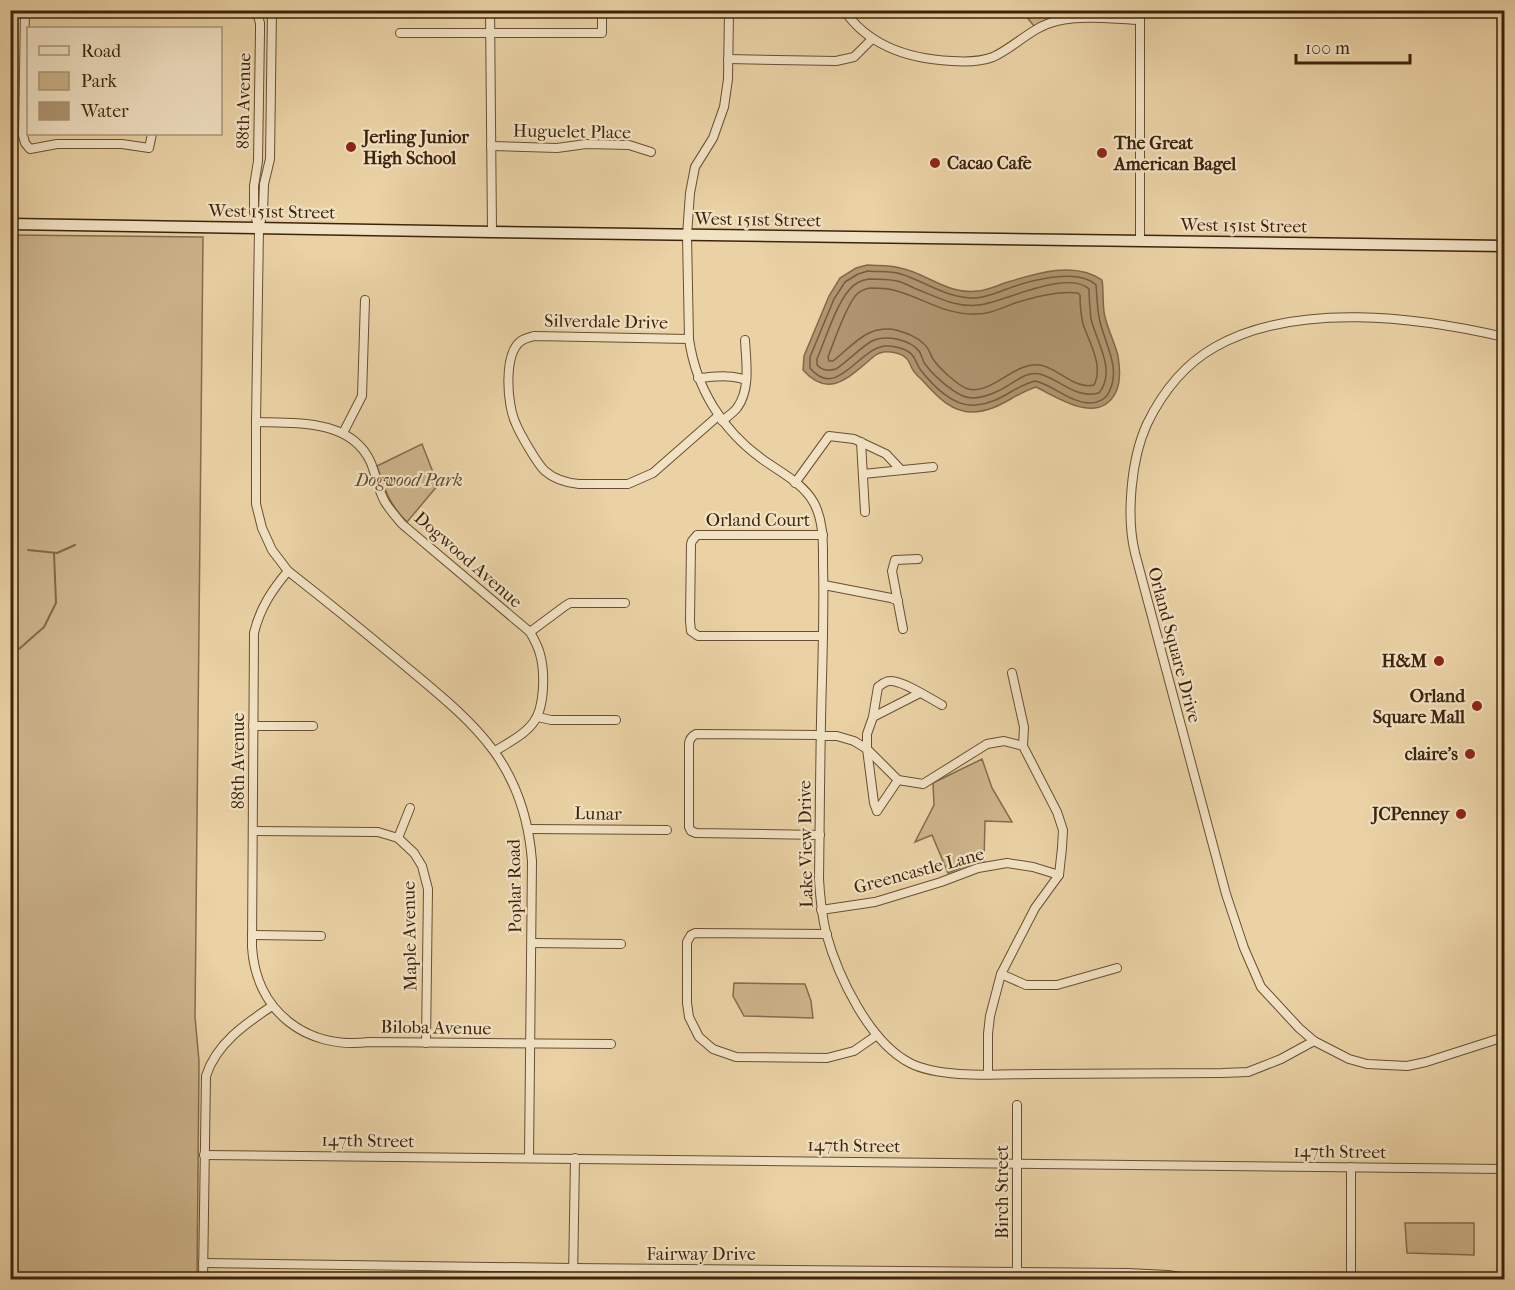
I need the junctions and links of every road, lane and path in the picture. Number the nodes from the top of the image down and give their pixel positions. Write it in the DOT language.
graph roads {
  1 [pos="25,10"];
  2 [pos="256,10"];
  3 [pos="272,10"];
  4 [pos="490,10"];
  5 [pos="602,10"];
  6 [pos="729,10"];
  7 [pos="844,10"];
  8 [pos="1140,15"];
  9 [pos="26,29"];
  10 [pos="490,32"];
  11 [pos="400,33"];
  12 [pos="872,39"];
  13 [pos="728,59"];
  14 [pos="152,135"];
  15 [pos="491,146"];
  16 [pos="651,152"];
  17 [pos="10,224"];
  18 [pos="259,228"];
  19 [pos="492,232"];
  20 [pos="687,235"];
  21 [pos="1140,241"];
  22 [pos="1504,246"];
  23 [pos="365,300"];
  24 [pos="1504,337"];
  25 [pos="689,339"];
  26 [pos="745,340"];
  27 [pos="698,378"];
  28 [pos="746,380"];
  29 [pos="720,419"];
  30 [pos="256,422"];
  31 [pos="343,433"];
  32 [pos="861,442"];
  33 [pos="933,467"];
  34 [pos="901,470"];
  35 [pos="863,474"];
  36 [pos="795,483"];
  37 [pos="865,513"];
  38 [pos="823,535"];
  39 [pos="918,559"];
  40 [pos="288,571"];
  41 [pos="824,585"];
  42 [pos="898,601"];
  43 [pos="625,603"];
  44 [pos="903,629"];
  45 [pos="530,632"];
  46 [pos="823,636"];
  47 [pos="1012,673"];
  48 [pos="920,693"];
  49 [pos="942,705"];
  50 [pos="538,717"];
  51 [pos="873,717"];
  52 [pos="616,720"];
  53 [pos="253,726"];
  54 [pos="313,726"];
  55 [pos="820,735"];
  56 [pos="1023,746"];
  57 [pos="867,749"];
  58 [pos="495,752"];
  59 [pos="898,780"];
  60 [pos="410,808"];
  61 [pos="529,829"];
  62 [pos="667,830"];
  63 [pos="253,831"];
  64 [pos="820,835"];
  65 [pos="398,838"];
  66 [pos="1059,875"];
  67 [pos="821,910"];
  68 [pos="827,934"];
  69 [pos="252,935"];
  70 [pos="321,936"];
  71 [pos="532,943"];
  72 [pos="621,944"];
  73 [pos="1117,968"];
  74 [pos="1001,975"];
  75 [pos="272,1006"];
  76 [pos="877,1035"];
  77 [pos="1504,1037"];
  78 [pos="1314,1041"];
  79 [pos="426,1043"];
  80 [pos="530,1044"];
  81 [pos="611,1044"];
  82 [pos="988,1074"];
  83 [pos="1017,1105"];
  84 [pos="204,1155"];
  85 [pos="529,1158"];
  86 [pos="575,1158"];
  87 [pos="1018,1163"];
  88 [pos="1351,1167"];
  89 [pos="1504,1170"];
  90 [pos="203,1263"];
  91 [pos="573,1268"];
  92 [pos="797,1270"];
  93 [pos="909,1275"];
  94 [pos="1017,1276"];
  95 [pos="1128,1276"];
  96 [pos="797,1279"];
  97 [pos="203,1280"];
  98 [pos="573,1280"];
  99 [pos="1199,1280"];
  100 [pos="1351,1280"];
  1 -- 9 [label="street"];
  2 -- 18 [label="street, 88th Avenue"];
  3 -- 18 [label="street, 88th Avenue"];
  4 -- 10 [label="street"];
  5 -- 10 [label="street"];
  6 -- 13 [label="street, Lake View Drive"];
  7 -- 12 [label="street"];
  8 -- 12 [label="street"];
  8 -- 21 [label="street"];
  9 -- 14 [label="street"];
  10 -- 11 [label="street"];
  10 -- 15 [label="street"];
  12 -- 13 [label="street"];
  13 -- 20 [label="street, Lake View Drive"];
  15 -- 16 [label="street, Huguelet Place"];
  15 -- 19 [label="street"];
  17 -- 18 [label="street, West 151st Street"];
  18 -- 19 [label="street, West 151st Street"];
  18 -- 30 [label="street, 88th Avenue"];
  19 -- 20 [label="street, West 151st Street"];
  20 -- 21 [label="street, West 151st Street"];
  20 -- 25 [label="street, Lake View Drive"];
  21 -- 22 [label="street, West 151st Street"];
  23 -- 31 [label="street"];
  24 -- 78 [label="street, Orland Square Drive"];
  25 -- 27 [label="street, Lake View Drive"];
  25 -- 29 [label="street, Silverdale Drive"];
  26 -- 28 [label="street"];
  27 -- 28 [label="street"];
  27 -- 29 [label="street, Lake View Drive"];
  28 -- 29 [label="street"];
  29 -- 36 [label="street, Lake View Drive"];
  30 -- 31 [label="street, Dogwood Avenue"];
  30 -- 40 [label="street, 88th Avenue"];
  31 -- 45 [label="street, Dogwood Avenue"];
  32 -- 34 [label="street"];
  32 -- 35 [label="street"];
  32 -- 36 [label="street"];
  33 -- 34 [label="street"];
  34 -- 35 [label="street"];
  35 -- 37 [label="street"];
  36 -- 38 [label="street, Lake View Drive"];
  38 -- 41 [label="street, Lake View Drive"];
  38 -- 46 [label="street, Orland Court"];
  39 -- 42 [label="street"];
  40 -- 53 [label="street, 88th Avenue"];
  40 -- 58 [label="street, Poplar Road"];
  41 -- 42 [label="street"];
  41 -- 46 [label="street, Lake View Drive"];
  42 -- 44 [label="street"];
  43 -- 45 [label="street"];
  45 -- 50 [label="street, Dogwood Avenue"];
  46 -- 55 [label="street, Lake View Drive"];
  47 -- 56 [label="street"];
  48 -- 49 [label="street"];
  48 -- 51 [label="street"];
  48 -- 51 [label="street"];
  50 -- 52 [label="street"];
  50 -- 58 [label="street"];
  51 -- 57 [label="street"];
  53 -- 54 [label="street"];
  53 -- 63 [label="street, 88th Avenue"];
  55 -- 57 [label="street"];
  55 -- 64 [label="street, Lake View Drive"];
  55 -- 64 [label="street"];
  56 -- 59 [label="street"];
  56 -- 66 [label="street"];
  57 -- 59 [label="street"];
  57 -- 59 [label="street"];
  58 -- 61 [label="street, Poplar Road"];
  60 -- 65 [label="street"];
  61 -- 62 [label="street, Lunar"];
  61 -- 71 [label="street, Poplar Road"];
  63 -- 65 [label="street"];
  63 -- 69 [label="street, 88th Avenue"];
  64 -- 67 [label="street, Lake View Drive"];
  65 -- 79 [label="street, Maple Avenue"];
  66 -- 67 [label="street, Greencastle Lane"];
  66 -- 74 [label="street"];
  67 -- 68 [label="street, Lake View Drive"];
  68 -- 76 [label="street, Lake View Drive"];
  68 -- 76 [label="street"];
  69 -- 70 [label="street"];
  69 -- 75 [label="street, 88th Avenue"];
  71 -- 72 [label="street"];
  71 -- 80 [label="street, Poplar Road"];
  73 -- 74 [label="street"];
  74 -- 82 [label="street"];
  75 -- 79 [label="street, Biloba Avenue"];
  75 -- 84 [label="street"];
  76 -- 82 [label="street, Lake View Drive"];
  77 -- 78 [label="street, Orland Square Drive"];
  78 -- 82 [label="street, Lake View Drive"];
  79 -- 80 [label="street, Biloba Avenue"];
  80 -- 81 [label="street, Biloba Avenue"];
  80 -- 85 [label="street, Poplar Road"];
  83 -- 87 [label="street, Birch Street"];
  84 -- 85 [label="street, 147th Street"];
  84 -- 90 [label="street"];
  85 -- 86 [label="street, 147th Street"];
  86 -- 87 [label="street, 147th Street"];
  86 -- 91 [label="street"];
  87 -- 88 [label="street, 147th Street"];
  87 -- 94 [label="street, Birch Street"];
  88 -- 89 [label="street, 147th Street"];
  88 -- 100 [label="street"];
  90 -- 91 [label="street, Fairway Drive"];
  90 -- 97 [label="street"];
  91 -- 92 [label="street, Fairway Drive"];
  91 -- 98 [label="street"];
  92 -- 93 [label="street, Fairway Drive"];
  92 -- 96 [label="street"];
  93 -- 94 [label="street, Fairway Drive"];
  94 -- 95 [label="street, Fairway Drive"];
  95 -- 99 [label="street, Fairway Drive"];
}
